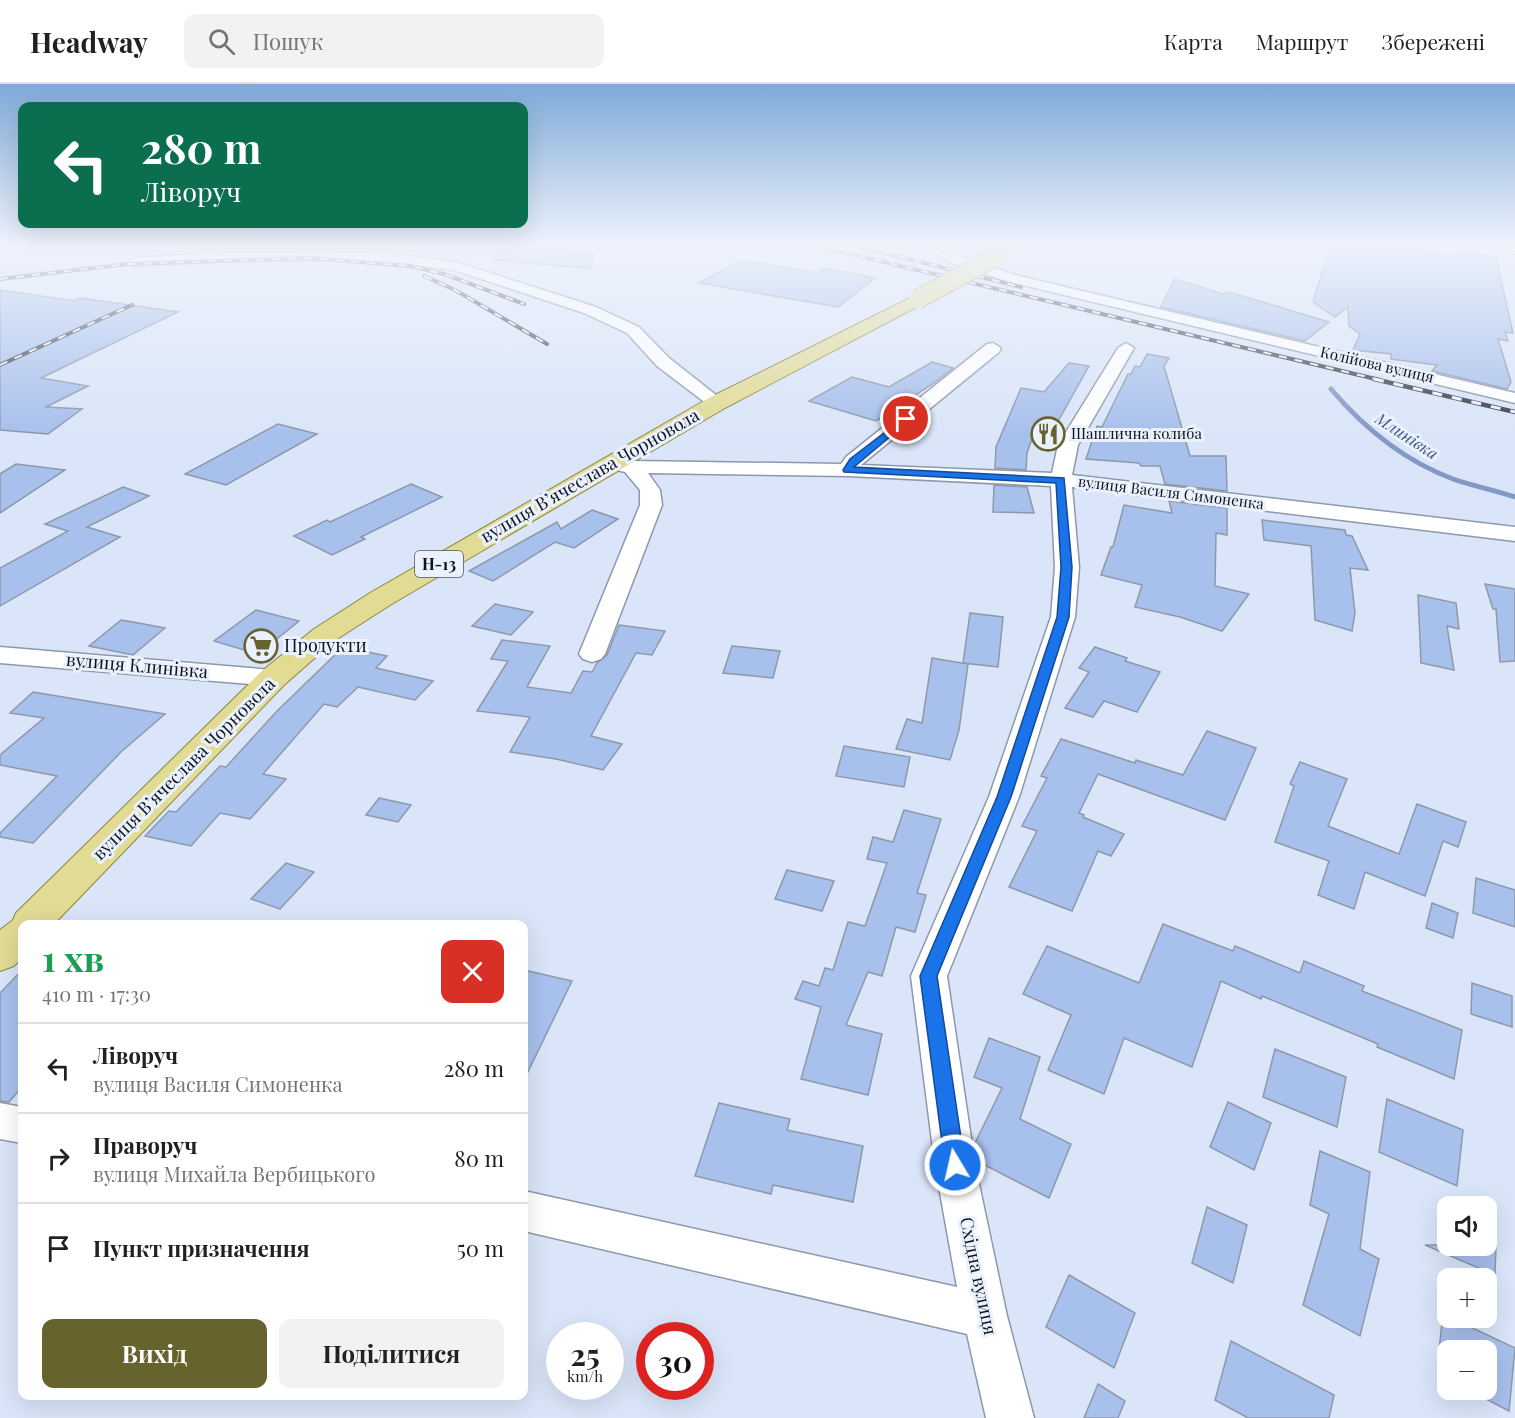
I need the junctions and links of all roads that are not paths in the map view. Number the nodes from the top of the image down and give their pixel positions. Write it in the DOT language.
graph roads {
  1 [pos="582,307"];
  2 [pos="902,307"];
  3 [pos="1134,307"];
  4 [pos="993,348"];
  5 [pos="1126,348"];
  6 [pos="1515,398"];
  7 [pos="717,403"];
  8 [pos="621,465"];
  9 [pos="848,470"];
  10 [pos="1060,480"];
  11 [pos="1515,534"];
  12 [pos="592,654"];
  13 [pos="0,655"];
  14 [pos="273,678"];
  15 [pos="34,920"];
  16 [pos="18,936"];
  17 [pos="0,955"];
  18 [pos="0,1121"];
  19 [pos="18,1124"];
  20 [pos="528,1213"];
  21 [pos="985,1316"];
  22 [pos="1010,1418"];
  1 -- 7 [label="street, вулиця Вʼячеслава Чорновола"];
  2 -- 7 [label="main road, вулиця Вʼячеслава Чорновола / Н-13, bridge"];
  3 -- 6 [label="street, Колійова вулиця"];
  4 -- 9 [label="street"];
  5 -- 10 [label="street, Східна вулиця"];
  7 -- 8 [label="main road, вулиця Вʼячеслава Чорновола / Н-13"];
  8 -- 9 [label="street, вулиця Василя Симоненка"];
  8 -- 12 [label="street"];
  8 -- 14 [label="main road, вулиця Вʼячеслава Чорновола / Н-13"];
  9 -- 10 [label="street, вулиця Василя Симоненка"];
  10 -- 11 [label="street, вулиця Василя Симоненка"];
  10 -- 21 [label="street, Східна вулиця"];
  13 -- 14 [label="street, вулиця Клинівка"];
  14 -- 15 [label="main road, вулиця Вʼячеслава Чорновола / Н-13"];
  16 -- 17 [label="main road"];
  18 -- 19 [label="street"];
  20 -- 21 [label="street"];
  21 -- 22 [label="street, Східна вулиця"];
}
